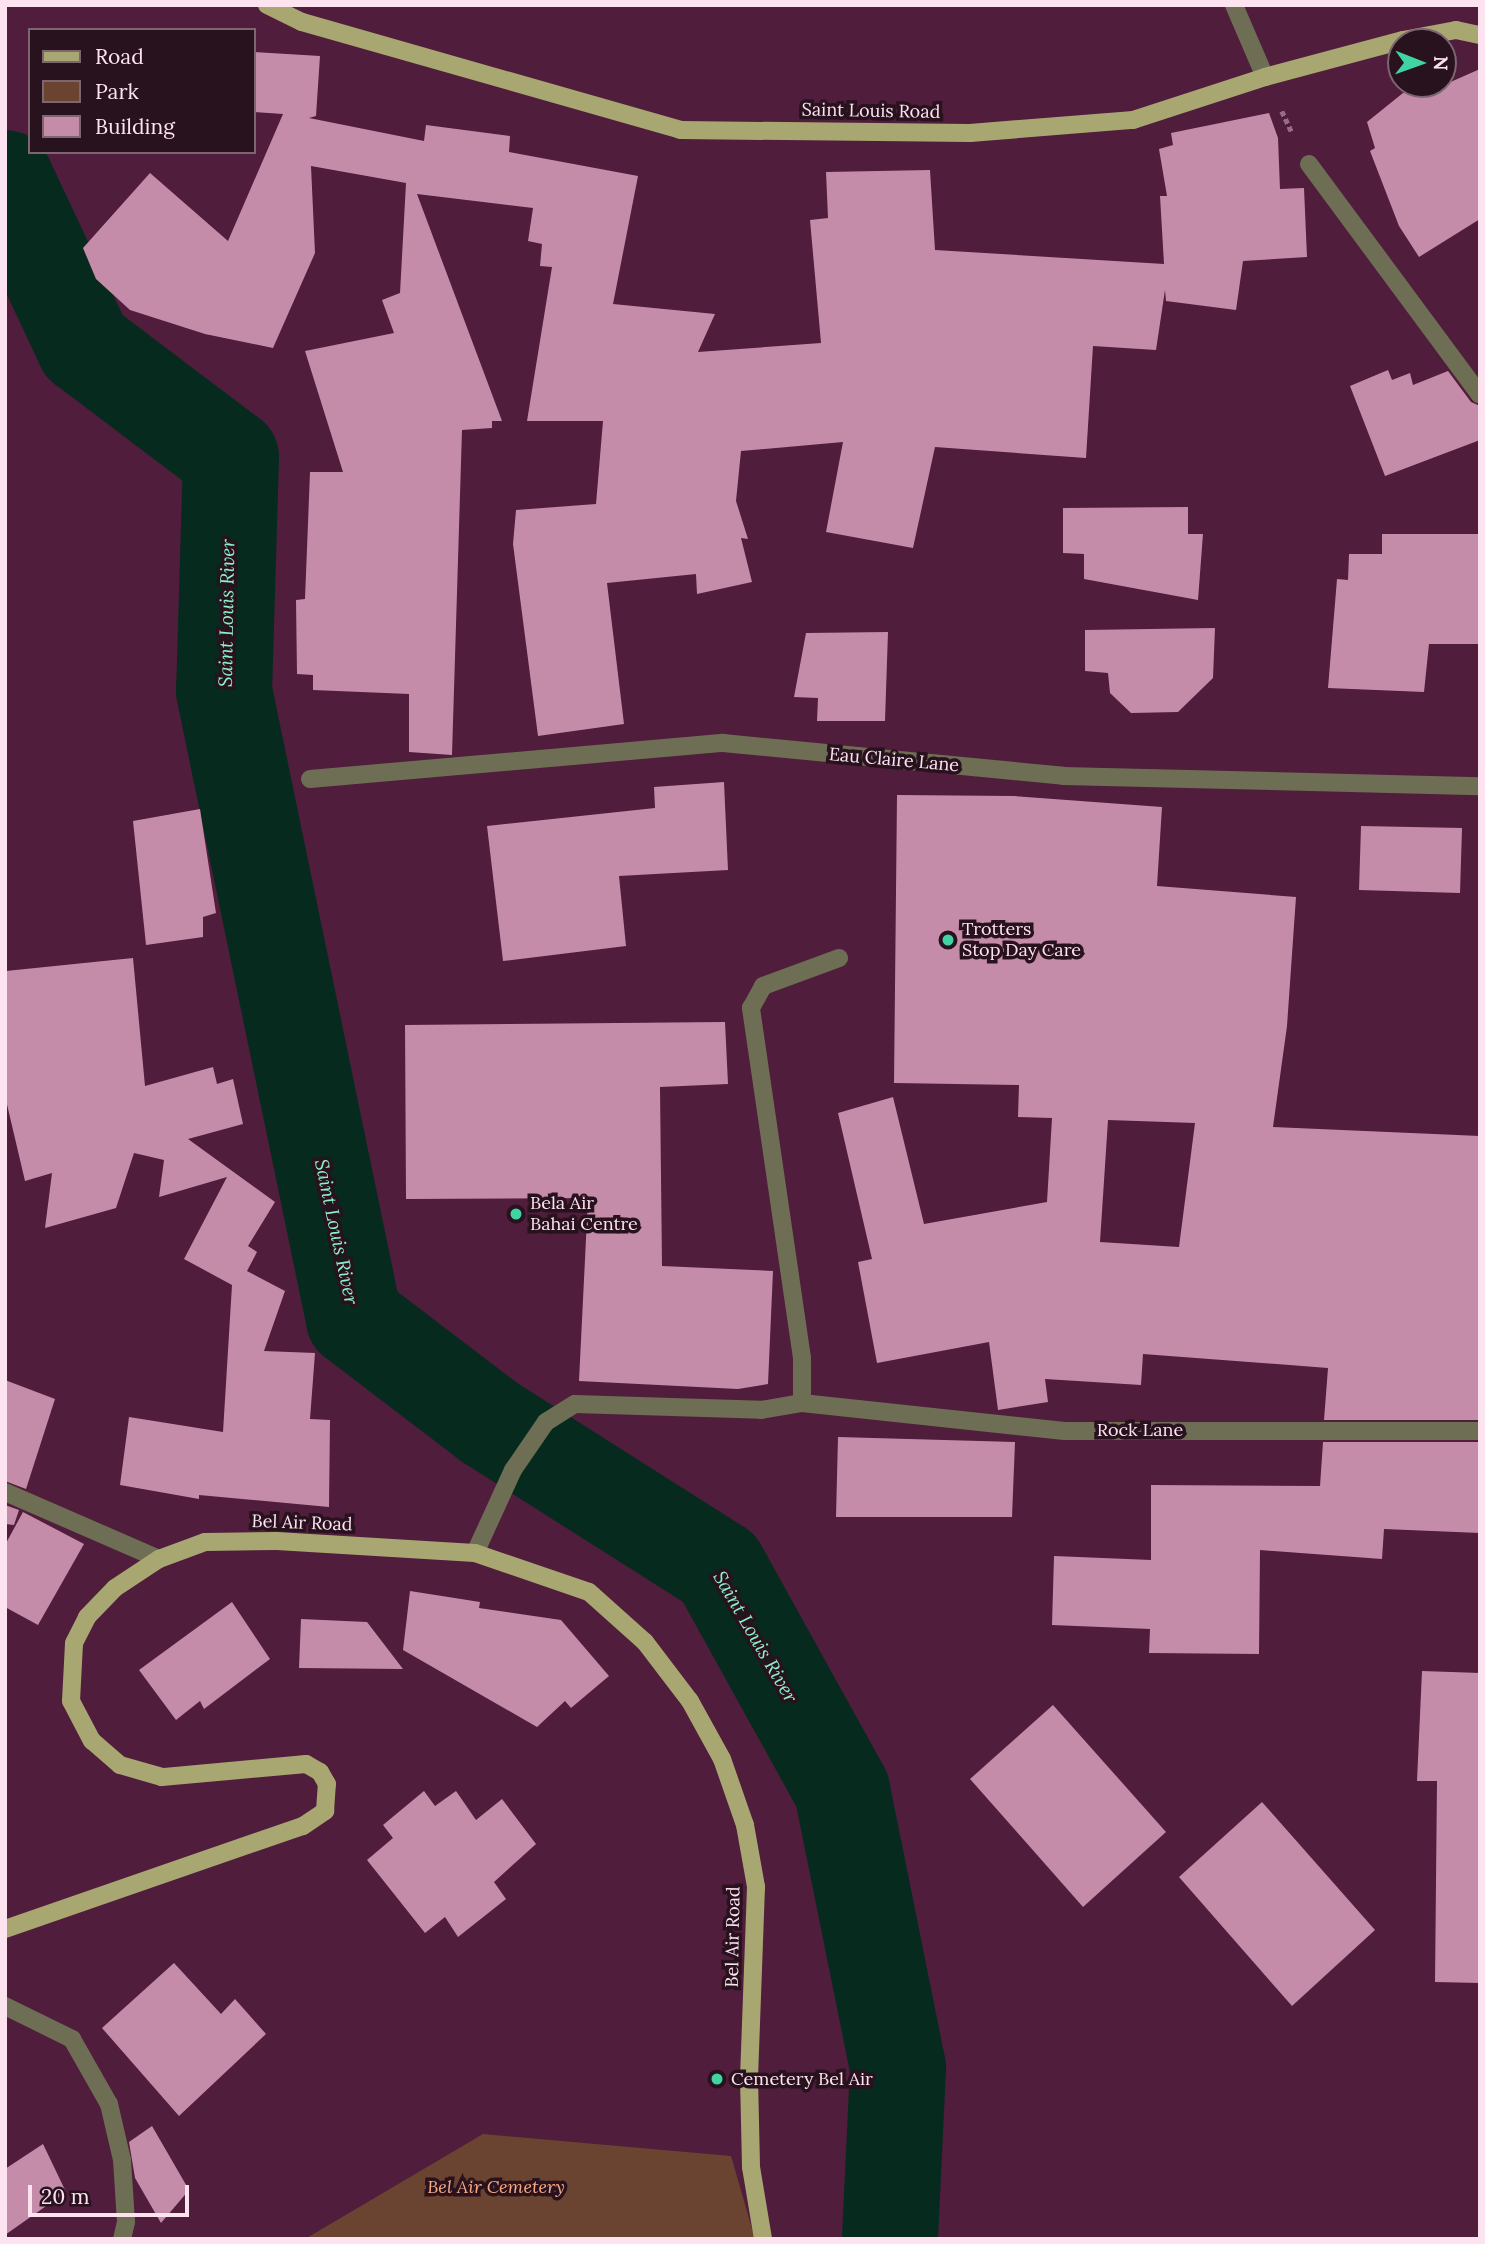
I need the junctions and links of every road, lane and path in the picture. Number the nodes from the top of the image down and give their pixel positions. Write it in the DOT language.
graph roads {
  1 [pos="267,5"];
  2 [pos="1234,5"];
  3 [pos="1480,35"];
  4 [pos="1265,77"];
  5 [pos="1308,164"];
  6 [pos="1480,395"];
  7 [pos="310,779"];
  8 [pos="1480,786"];
  9 [pos="839,958"];
  10 [pos="802,1403"];
  11 [pos="1480,1431"];
  12 [pos="5,1492"];
  13 [pos="475,1553"];
  14 [pos="159,1559"];
  15 [pos="5,1929"];
  16 [pos="5,2006"];
  17 [pos="122,2239"];
  18 [pos="763,2239"];
  1 -- 4 [label="main road, Saint Louis Road"];
  2 -- 4 [label="street"];
  3 -- 4 [label="main road, Saint Louis Road"];
  4 -- 5 [label="path"];
  5 -- 6 [label="street"];
  7 -- 8 [label="street, Eau Claire Lane"];
  9 -- 10 [label="street"];
  10 -- 11 [label="street, Rock Lane"];
  10 -- 13 [label="street, Rock Lane"];
  12 -- 14 [label="street"];
  13 -- 14 [label="main road, Bel Air Road"];
  13 -- 18 [label="main road, Bel Air Road"];
  14 -- 15 [label="main road, Bel Air Road"];
  16 -- 17 [label="street"];
}
